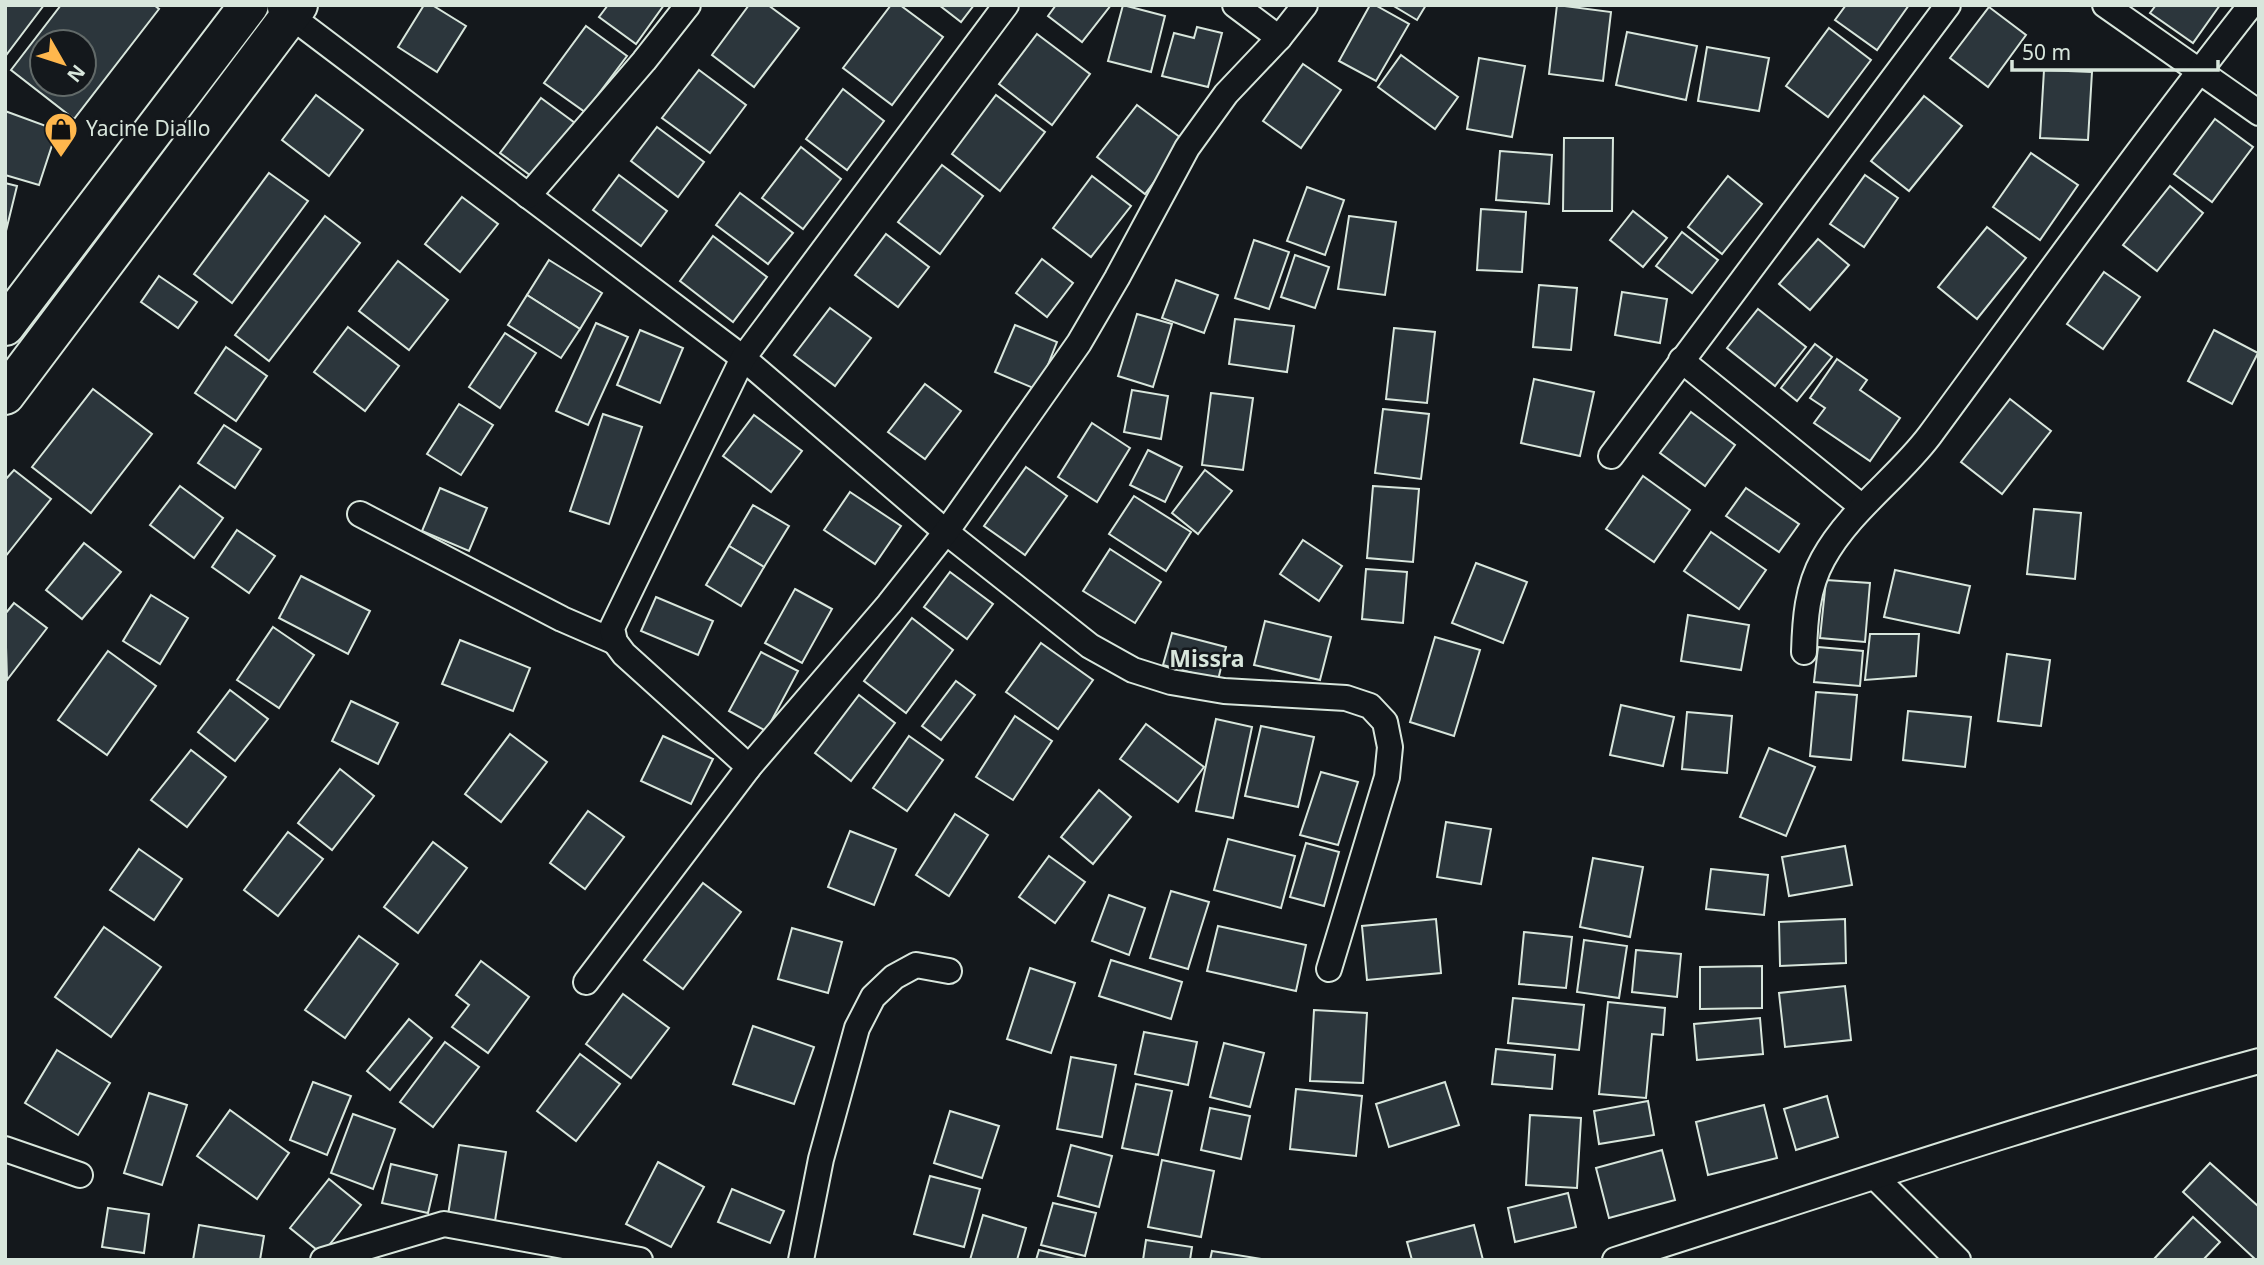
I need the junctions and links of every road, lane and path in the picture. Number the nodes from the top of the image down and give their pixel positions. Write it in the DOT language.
graph roads {
  1 [pos="250,5"];
  2 [pos="688,5"];
  3 [pos="1006,5"];
  4 [pos="1235,5"];
  5 [pos="1305,5"];
  6 [pos="1948,5"];
  7 [pos="2105,5"];
  8 [pos="2251,5"];
  9 [pos="288,9"];
  10 [pos="1279,38"];
  11 [pos="2199,71"];
  12 [pos="2259,113"];
  13 [pos="528,196"];
  14 [pos="5,326"];
  15 [pos="743,358"];
  16 [pos="1681,360"];
  17 [pos="5,395"];
  18 [pos="1611,456"];
  19 [pos="1861,506"];
  20 [pos="360,513"];
  21 [pos="946,532"];
  22 [pos="615,642"];
  23 [pos="1804,652"];
  24 [pos="749,766"];
  25 [pos="1329,969"];
  26 [pos="949,971"];
  27 [pos="586,982"];
  28 [pos="2259,1060"];
  29 [pos="5,1149"];
  30 [pos="79,1175"];
  31 [pos="1875,1177"];
  32 [pos="323,1260"];
  33 [pos="640,1260"];
  34 [pos="801,1260"];
  35 [pos="1615,1260"];
  36 [pos="1958,1260"];
  1 -- 14 [label="main road"];
  2 -- 13 [label="street"];
  3 -- 15 [label="street"];
  4 -- 10 [label="street"];
  5 -- 10 [label="street"];
  6 -- 16 [label="street"];
  7 -- 11 [label="street"];
  8 -- 11 [label="street"];
  9 -- 13 [label="street"];
  9 -- 17 [label="main road"];
  10 -- 21 [label="street"];
  11 -- 12 [label="street"];
  11 -- 19 [label="street"];
  13 -- 15 [label="street"];
  15 -- 21 [label="street"];
  15 -- 22 [label="street"];
  16 -- 18 [label="street"];
  16 -- 19 [label="street"];
  19 -- 23 [label="street"];
  20 -- 22 [label="street"];
  21 -- 24 [label="street"];
  21 -- 25 [label="street"];
  22 -- 24 [label="street"];
  24 -- 27 [label="street"];
  26 -- 34 [label="street"];
  28 -- 31 [label="street"];
  29 -- 30 [label="street"];
  31 -- 35 [label="street"];
  31 -- 36 [label="street"];
  32 -- 33 [label="street"];
}
